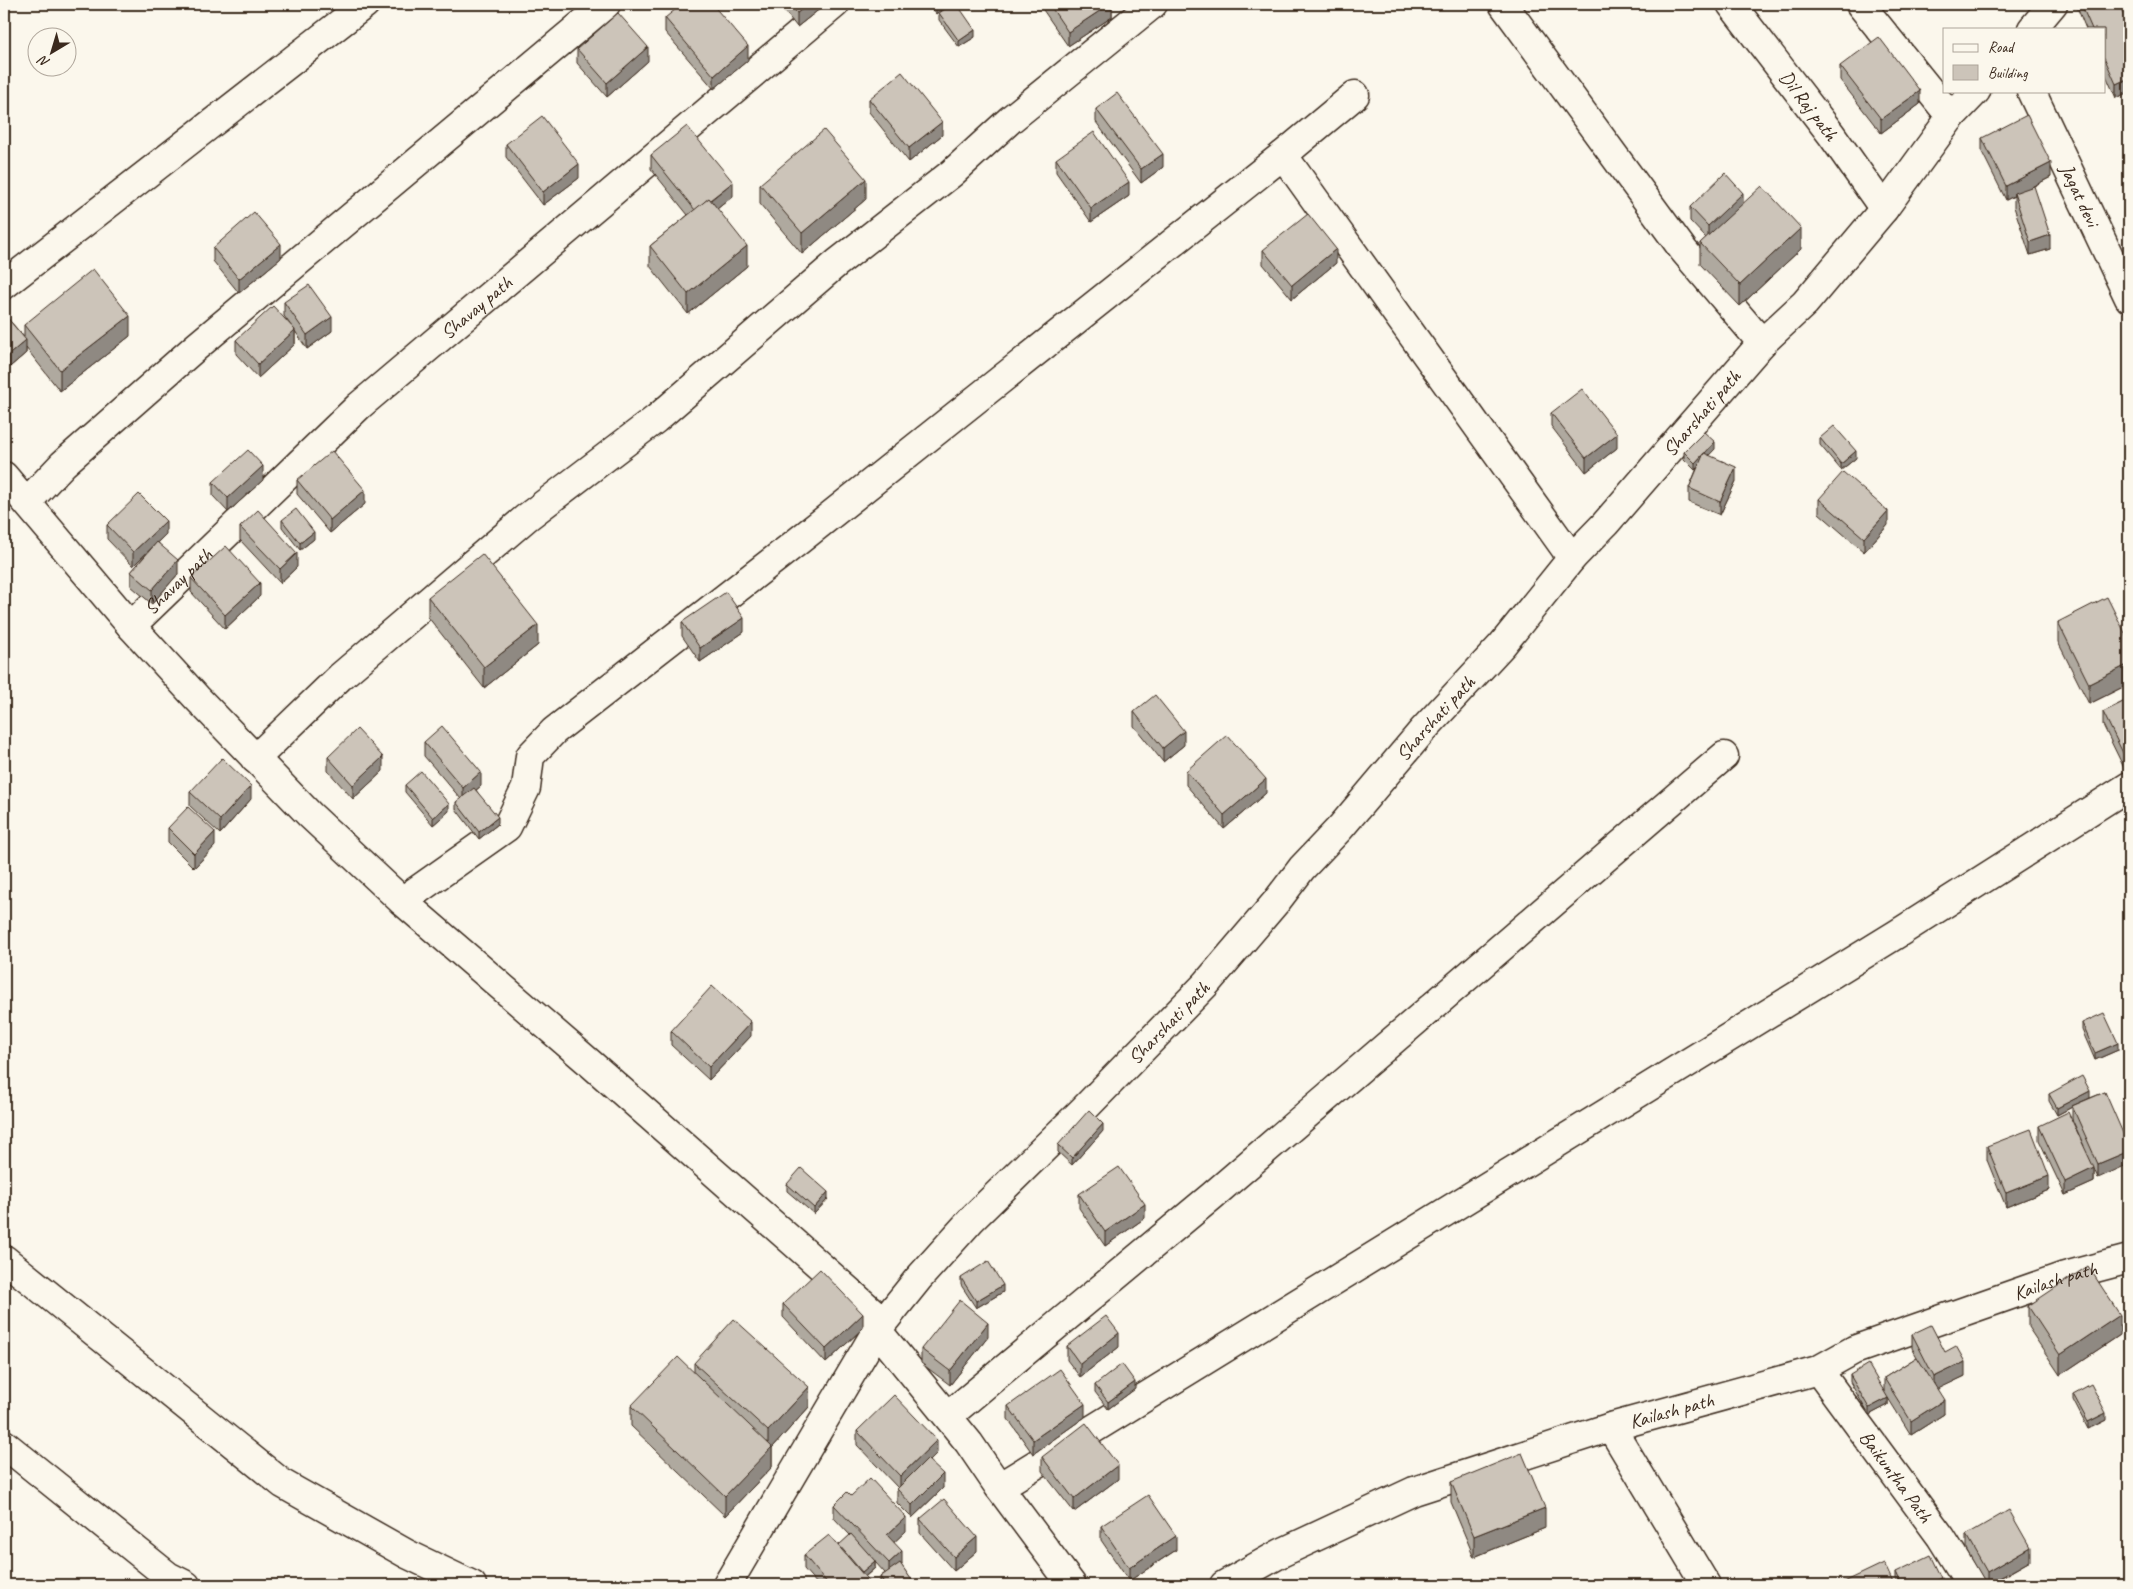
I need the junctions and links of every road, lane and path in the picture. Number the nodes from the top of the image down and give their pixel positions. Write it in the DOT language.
graph roads {
  1 [pos="365,4"];
  2 [pos="606,4"];
  3 [pos="835,4"];
  4 [pos="1153,4"];
  5 [pos="1504,4"];
  6 [pos="1731,4"];
  7 [pos="1860,4"];
  8 [pos="2053,4"];
  9 [pos="2033,28"];
  10 [pos="1975,92"];
  11 [pos="2031,92"];
  12 [pos="1355,95"];
  13 [pos="1952,117"];
  14 [pos="1283,155"];
  15 [pos="1884,209"];
  16 [pos="4,285"];
  17 [pos="2129,298"];
  18 [pos="1762,342"];
  19 [pos="4,476"];
  20 [pos="27,502"];
  21 [pos="1572,558"];
  22 [pos="131,626"];
  23 [pos="1724,756"];
  24 [pos="255,759"];
  25 [pos="2129,786"];
  26 [pos="402,901"];
  27 [pos="4,1259"];
  28 [pos="2125,1269"];
  29 [pos="877,1330"];
  30 [pos="1818,1370"];
  31 [pos="948,1416"];
  32 [pos="1611,1427"];
  33 [pos="4,1444"];
  34 [pos="999,1488"];
  35 [pos="186,1585"];
  36 [pos="472,1585"];
  37 [pos="727,1585"];
  38 [pos="1072,1585"];
  39 [pos="1224,1585"];
  40 [pos="1706,1585"];
  41 [pos="1971,1585"];
  1 -- 16 [label="street"];
  2 -- 20 [label="street"];
  3 -- 22 [label="street, Shavay path"];
  4 -- 24 [label="street"];
  5 -- 18 [label="street"];
  6 -- 15 [label="street, Dil Raj path"];
  7 -- 13 [label="street"];
  8 -- 9 [label="street"];
  10 -- 13 [label="street, Sharshati path"];
  11 -- 17 [label="street, Jagat devi"];
  12 -- 14 [label="street"];
  13 -- 15 [label="street, Sharshati path"];
  14 -- 21 [label="street"];
  14 -- 26 [label="street"];
  15 -- 18 [label="street, Sharshati path"];
  18 -- 21 [label="street, Sharshati path"];
  19 -- 20 [label="street"];
  20 -- 22 [label="street"];
  21 -- 29 [label="street, Sharshati path"];
  22 -- 24 [label="street"];
  23 -- 31 [label="street"];
  24 -- 26 [label="street"];
  25 -- 34 [label="street"];
  26 -- 29 [label="street"];
  27 -- 36 [label="street"];
  28 -- 30 [label="street, Kailash path"];
  29 -- 31 [label="street"];
  29 -- 37 [label="street, Sharshati path"];
  30 -- 32 [label="street, Kailash path"];
  30 -- 41 [label="street, Baikuntha Path"];
  31 -- 34 [label="street"];
  32 -- 39 [label="street, Kailash path"];
  32 -- 40 [label="street"];
  33 -- 35 [label="street"];
  34 -- 38 [label="street"];
}
